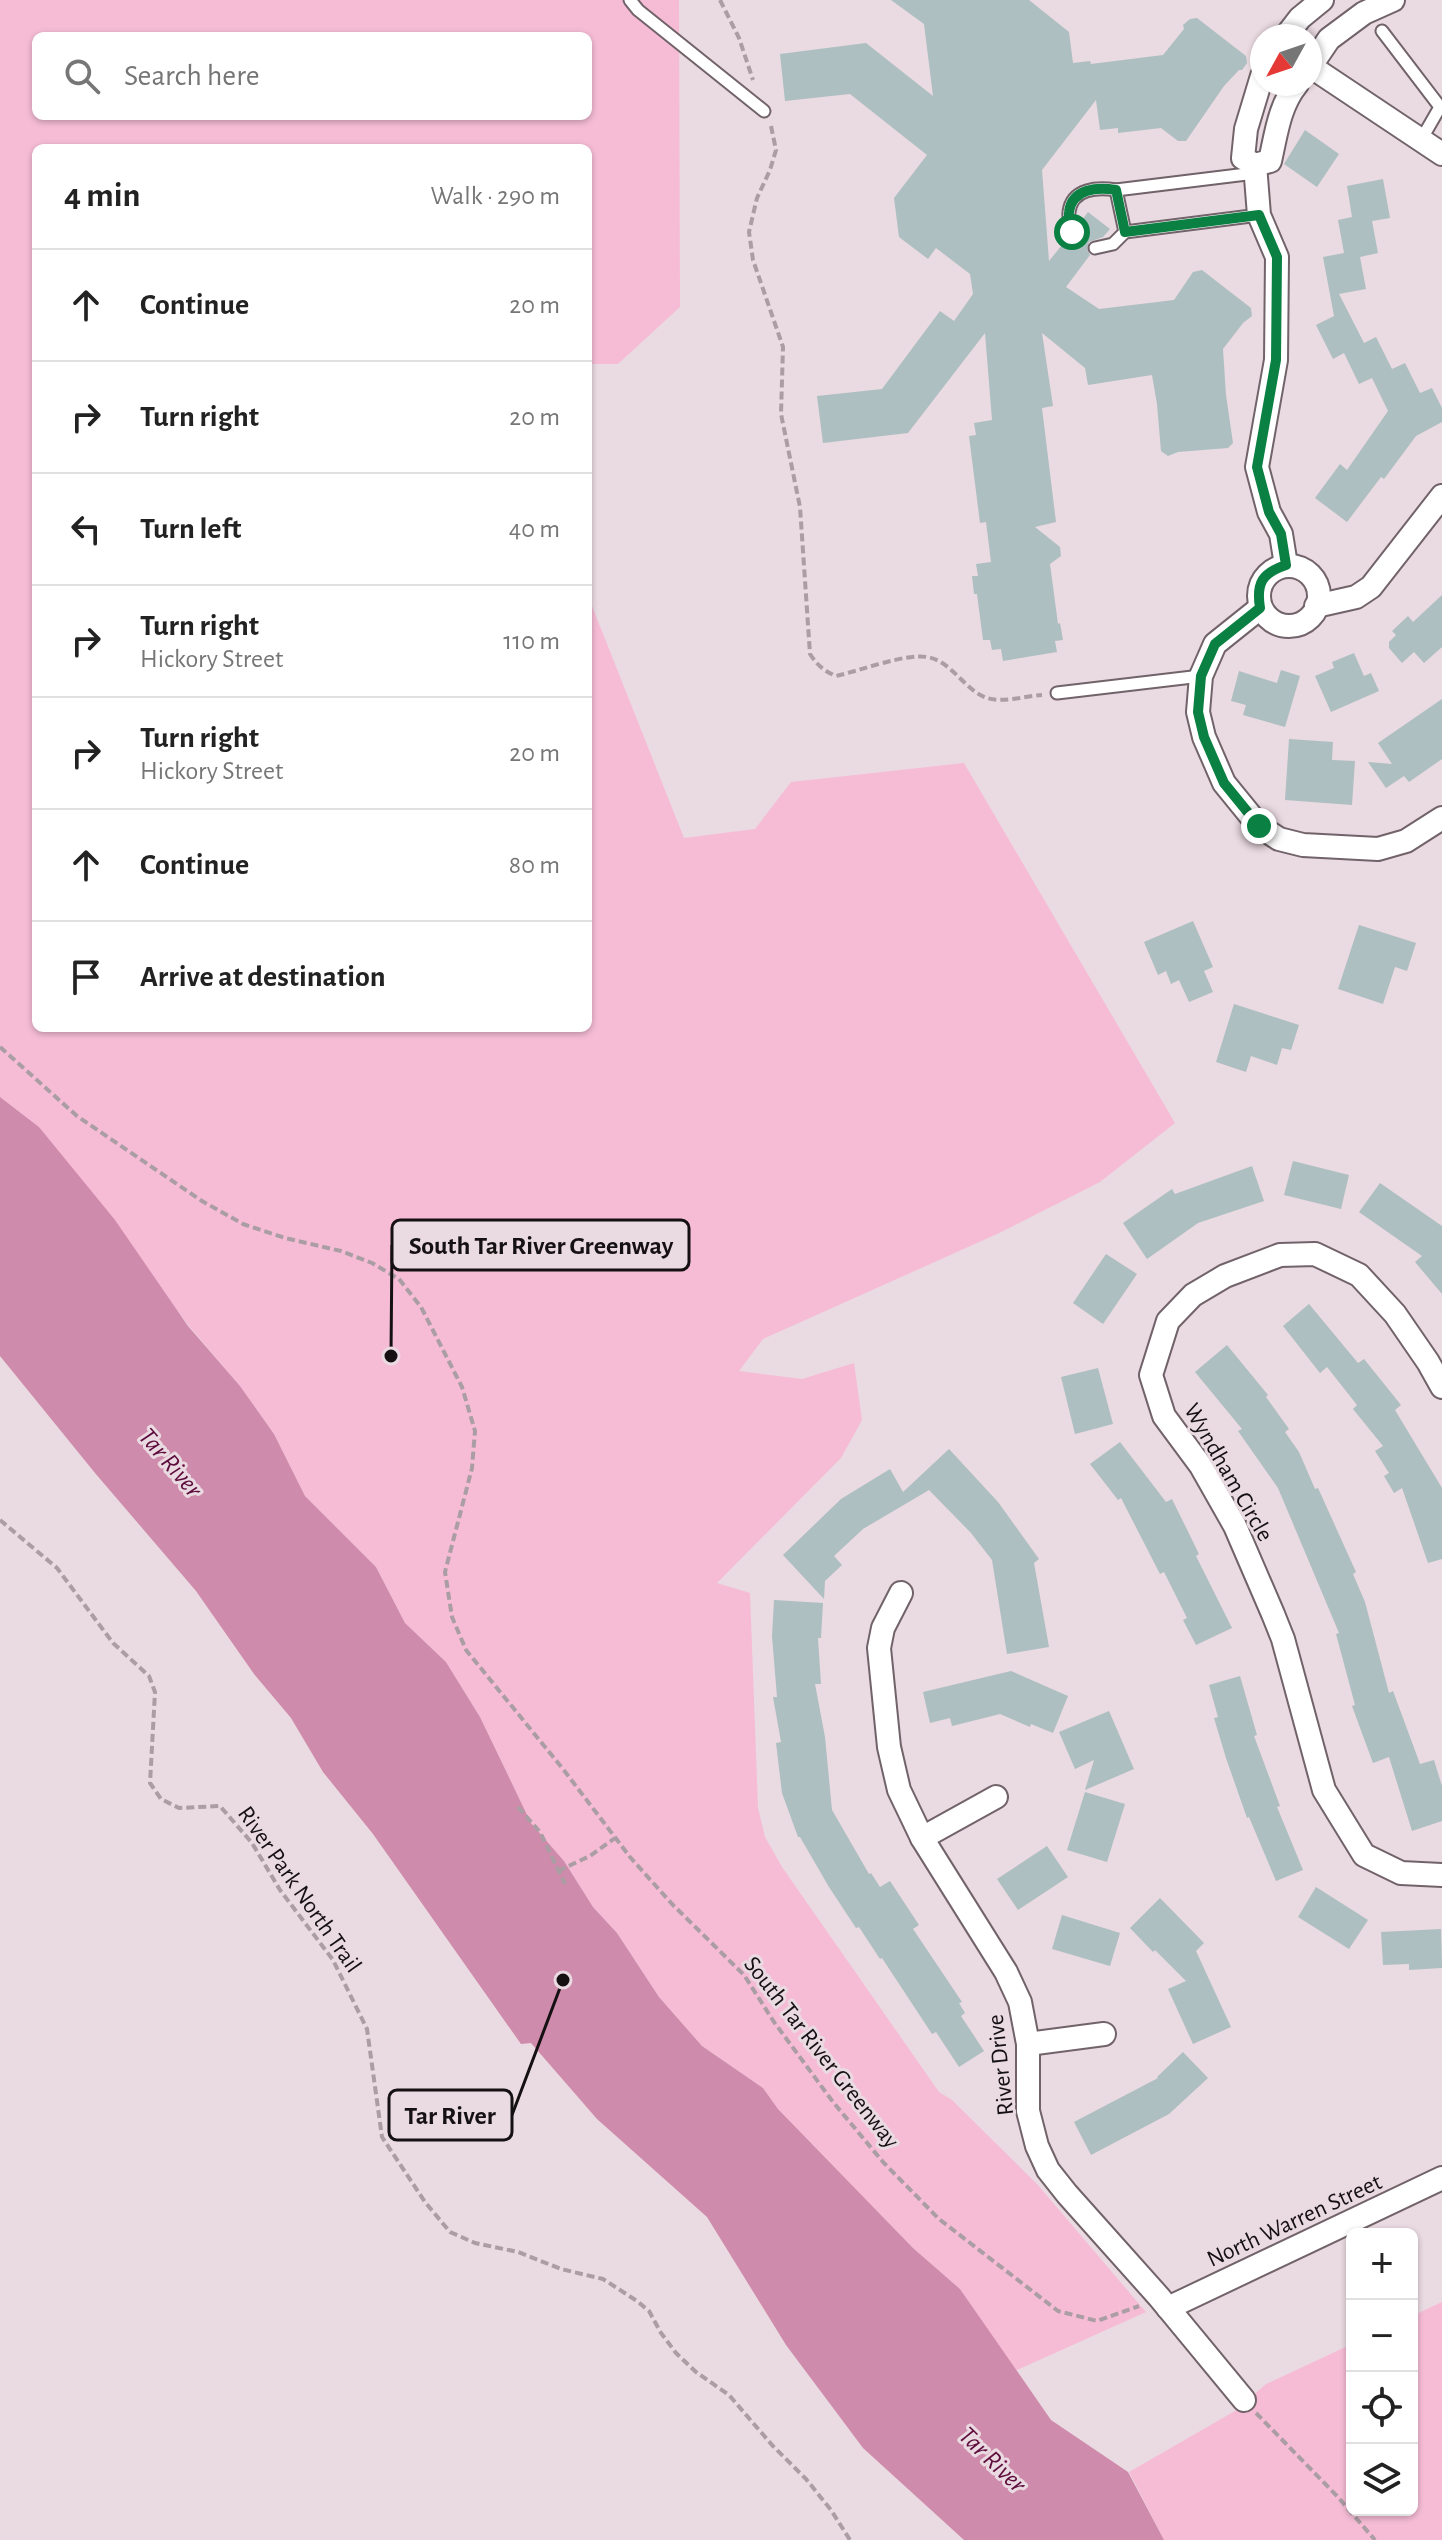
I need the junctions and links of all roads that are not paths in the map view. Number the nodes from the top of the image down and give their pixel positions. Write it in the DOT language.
graph roads {
  1 [pos="630,0"];
  2 [pos="1322,0"];
  3 [pos="1393,0"];
  4 [pos="1295,24"];
  5 [pos="1382,31"];
  6 [pos="1322,49"];
  7 [pos="1322,75"];
  8 [pos="1256,96"];
  9 [pos="1288,96"];
  10 [pos="764,111"];
  11 [pos="1421,140"];
  12 [pos="1442,154"];
  13 [pos="1255,169"];
  14 [pos="1116,190"];
  15 [pos="1259,215"];
  16 [pos="1072,232"];
  17 [pos="1125,232"];
  18 [pos="1095,248"];
  19 [pos="1442,496"];
  20 [pos="1286,565"];
  21 [pos="1316,606"];
  22 [pos="1260,608"];
  23 [pos="1201,676"];
  24 [pos="1057,693"];
  25 [pos="1442,818"];
  26 [pos="1442,1387"];
  27 [pos="901,1593"];
  28 [pos="996,1797"];
  29 [pos="922,1838"];
  30 [pos="1442,1875"];
  31 [pos="1104,2034"];
  32 [pos="1028,2044"];
  33 [pos="1442,2178"];
  34 [pos="1168,2308"];
  35 [pos="1244,2400"];
  1 -- 10 [label="lane"];
  2 -- 4 [label="street"];
  3 -- 6 [label="street"];
  5 -- 11 [label="lane"];
  7 -- 11 [label="street"];
  8 -- 13 [label="street"];
  9 -- 13 [label="street"];
  11 -- 12 [label="street"];
  13 -- 14 [label="lane"];
  13 -- 15 [label="street"];
  14 -- 16 [label="lane"];
  14 -- 17 [label="lane"];
  15 -- 17 [label="lane"];
  15 -- 20 [label="street"];
  17 -- 18 [label="lane"];
  19 -- 21 [label="street"];
  20 -- 21 [label="street"];
  20 -- 22 [label="street"];
  21 -- 22 [label="street"];
  22 -- 23 [label="street"];
  23 -- 24 [label="lane"];
  23 -- 25 [label="street"];
  26 -- 30 [label="street, Wyndham Circle"];
  27 -- 29 [label="street, River Drive"];
  28 -- 29 [label="street"];
  29 -- 32 [label="street, River Drive"];
  31 -- 32 [label="street"];
  32 -- 34 [label="street, River Drive"];
  33 -- 34 [label="street, North Warren Street"];
  34 -- 35 [label="street, River Drive"];
}
